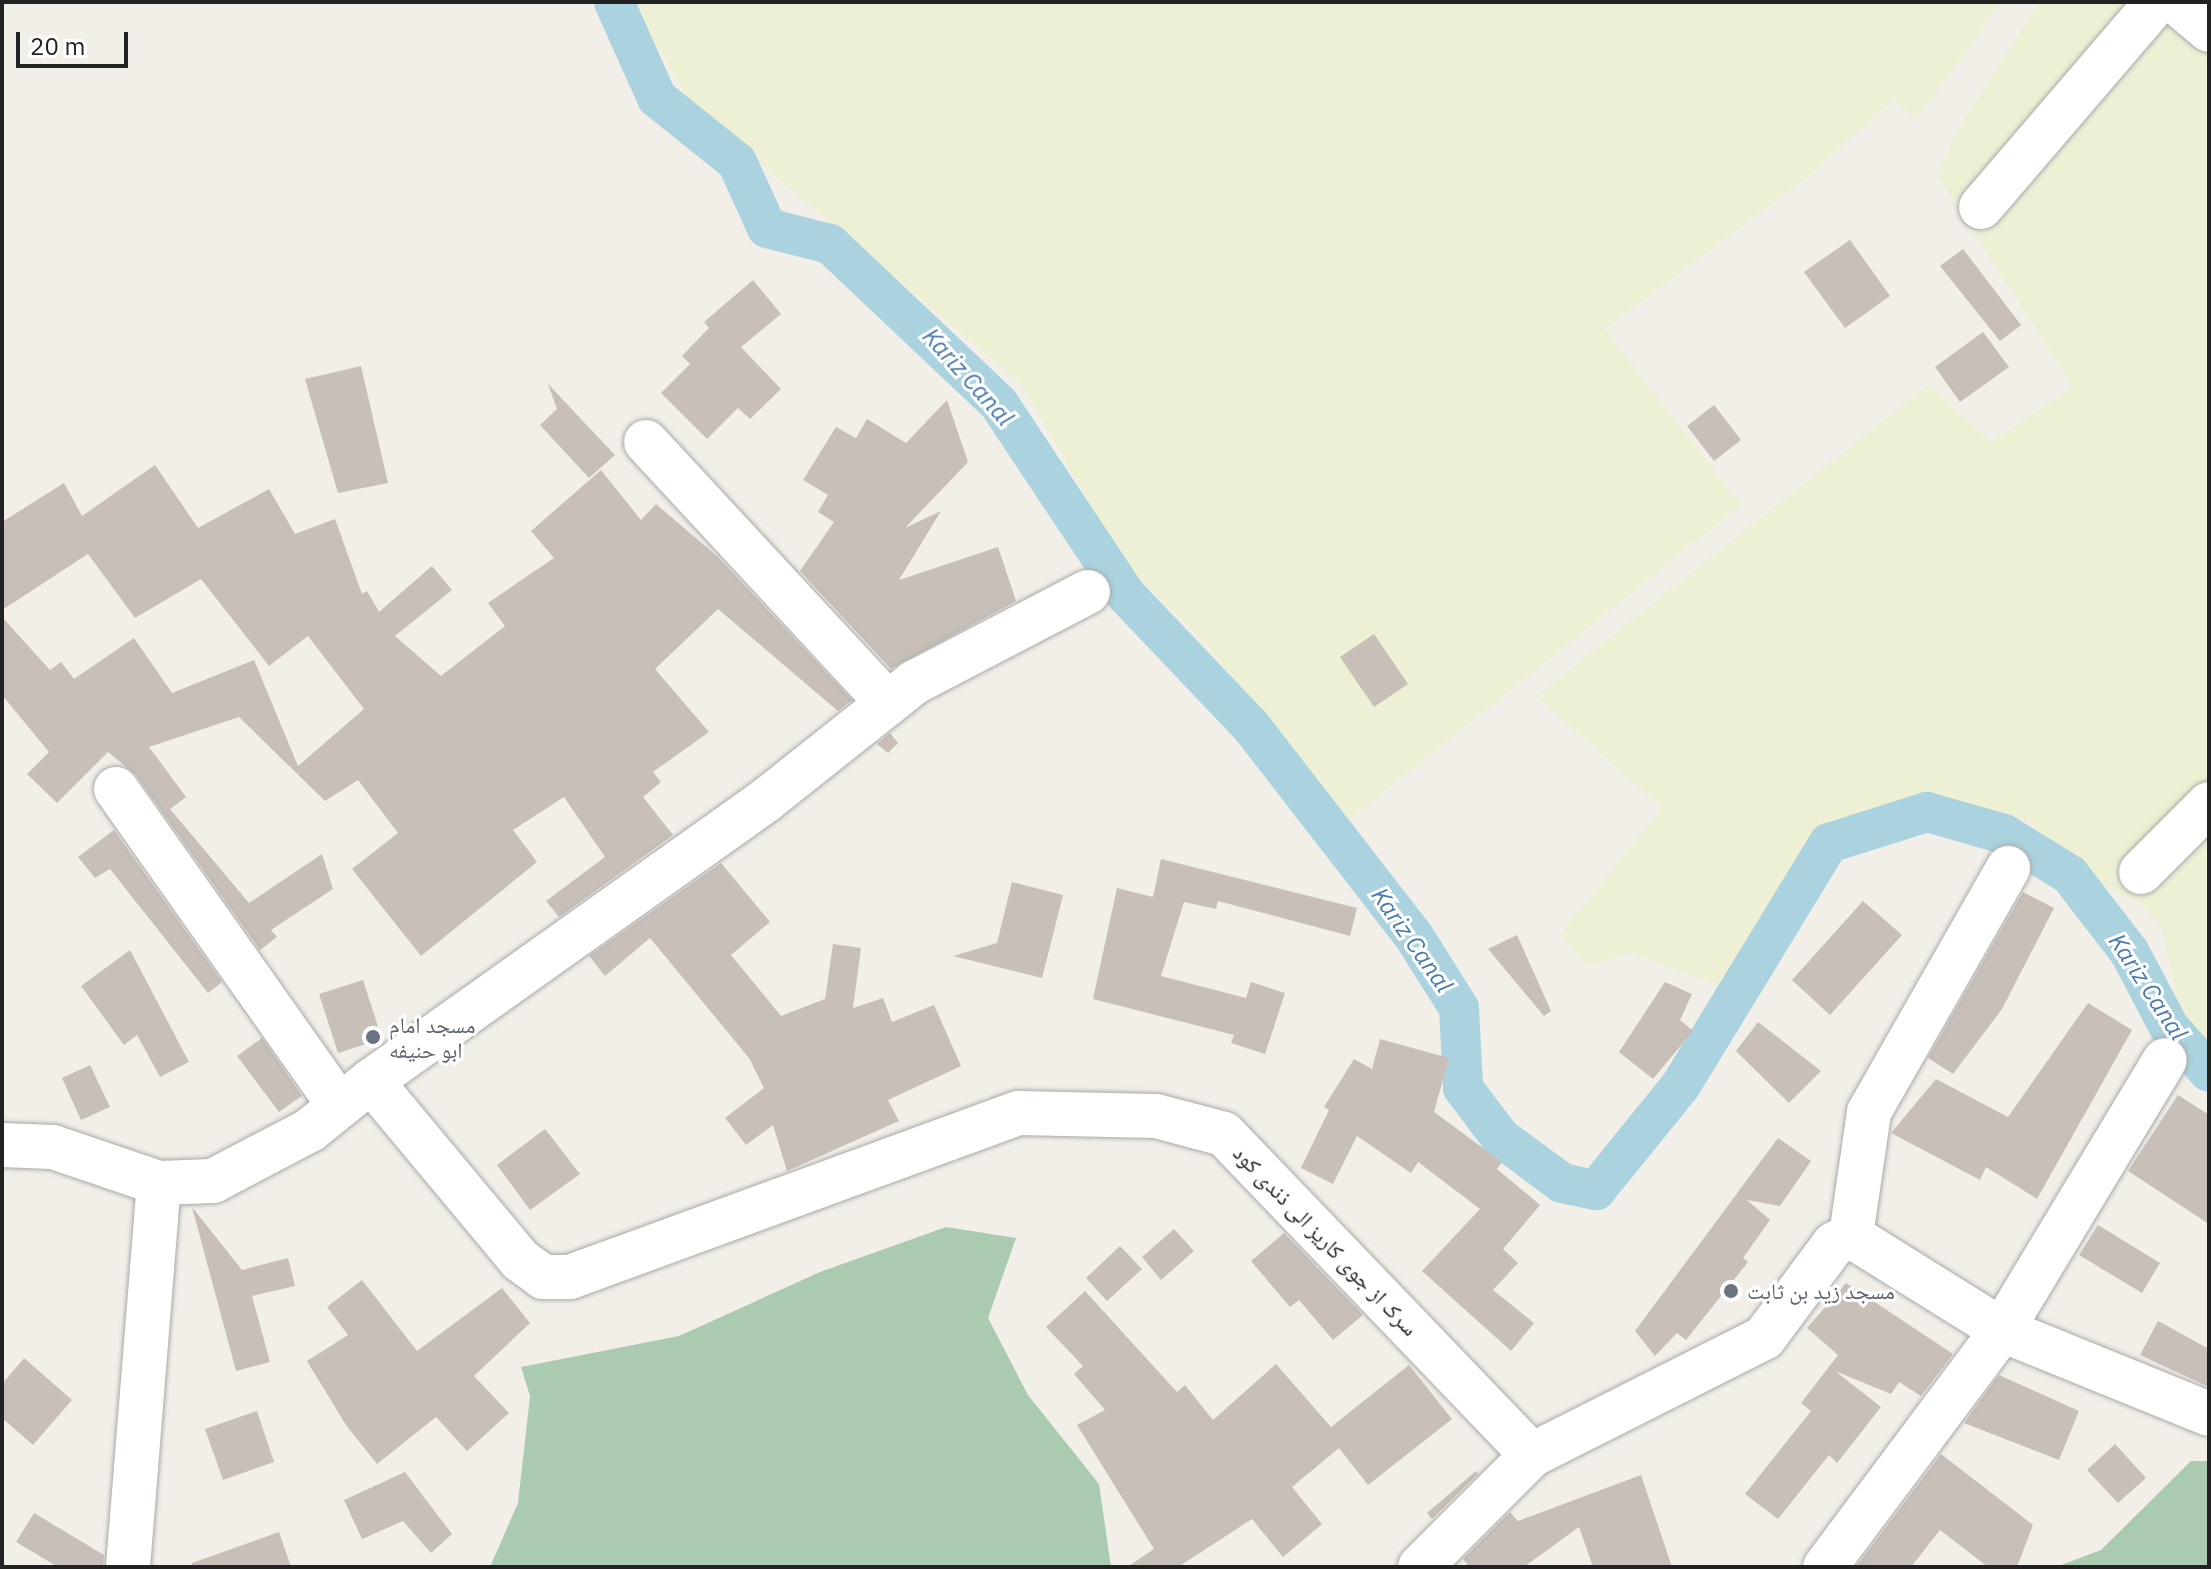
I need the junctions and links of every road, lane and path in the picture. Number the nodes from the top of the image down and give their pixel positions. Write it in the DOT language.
graph roads {
  1 [pos="2157,2"];
  2 [pos="2176,2"];
  3 [pos="2209,30"];
  4 [pos="1981,207"];
  5 [pos="646,442"];
  6 [pos="1088,592"];
  7 [pos="888,703"];
  8 [pos="116,789"];
  9 [pos="2209,804"];
  10 [pos="2008,868"];
  11 [pos="2141,872"];
  12 [pos="2165,1060"];
  13 [pos="356,1093"];
  14 [pos="2,1145"];
  15 [pos="159,1183"];
  16 [pos="1851,1236"];
  17 [pos="2002,1330"];
  18 [pos="2209,1414"];
  19 [pos="1532,1455"];
  20 [pos="128,1567"];
  21 [pos="1420,1567"];
  22 [pos="1825,1567"];
  1 -- 4 [label="street"];
  2 -- 3 [label="street"];
  5 -- 7 [label="street"];
  6 -- 7 [label="street"];
  7 -- 13 [label="street"];
  8 -- 13 [label="street, سرک از جوی کاریز الی ذندی کود"];
  9 -- 11 [label="street"];
  10 -- 16 [label="street"];
  12 -- 17 [label="street"];
  13 -- 15 [label="street"];
  13 -- 19 [label="street, سرک از جوی کاریز الی ذندی کود"];
  14 -- 15 [label="street"];
  15 -- 20 [label="street"];
  16 -- 17 [label="street"];
  16 -- 19 [label="street"];
  17 -- 18 [label="street"];
  17 -- 22 [label="street"];
  19 -- 21 [label="street"];
}
